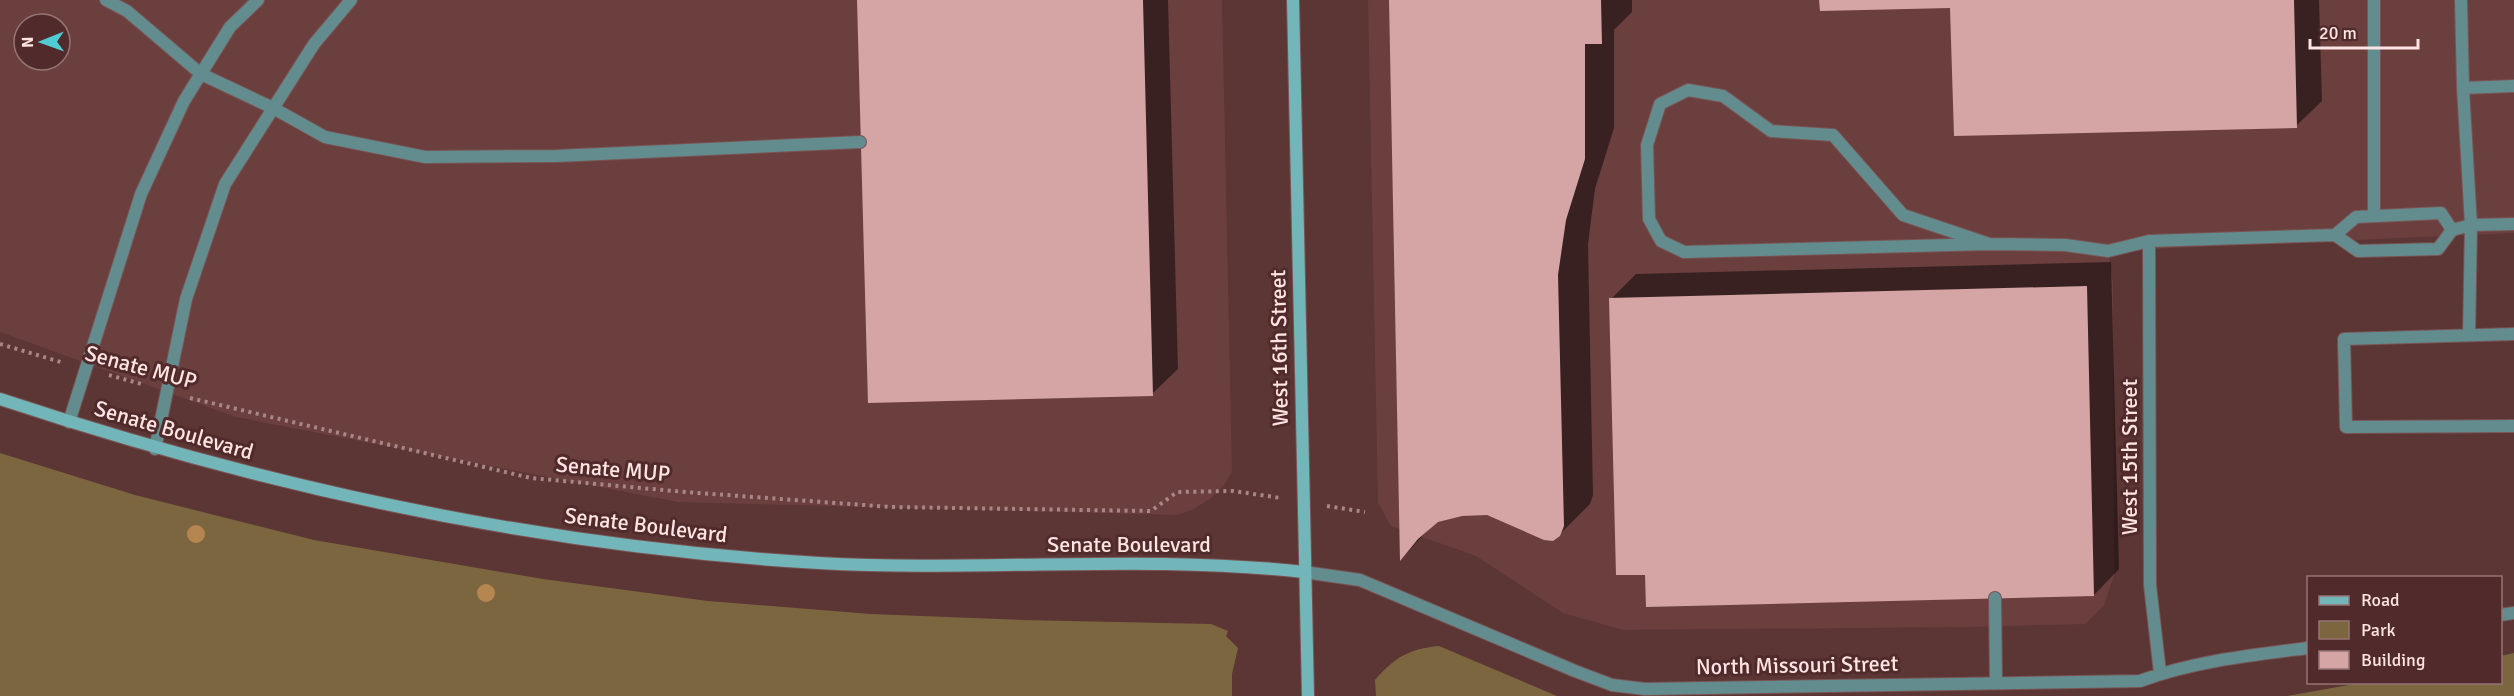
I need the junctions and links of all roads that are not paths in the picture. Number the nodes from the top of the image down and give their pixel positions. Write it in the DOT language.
graph roads {
  1 [pos="106,0"];
  2 [pos="258,0"];
  3 [pos="351,0"];
  4 [pos="1293,0"];
  5 [pos="2374,0"];
  6 [pos="2461,0"];
  7 [pos="201,74"];
  8 [pos="2514,86"];
  9 [pos="2463,88"];
  10 [pos="273,108"];
  11 [pos="860,142"];
  12 [pos="2374,215"];
  13 [pos="2514,224"];
  14 [pos="2471,225"];
  15 [pos="2452,230"];
  16 [pos="2335,235"];
  17 [pos="2149,241"];
  18 [pos="1989,244"];
  19 [pos="2514,334"];
  20 [pos="2469,335"];
  21 [pos="0,399"];
  22 [pos="69,422"];
  23 [pos="2514,426"];
  24 [pos="155,449"];
  25 [pos="1304,572"];
  26 [pos="1995,598"];
  27 [pos="2307,648"];
  28 [pos="2160,673"];
  29 [pos="1996,683"];
  30 [pos="1308,696"];
  1 -- 7 [label="lane"];
  2 -- 7 [label="lane"];
  3 -- 10 [label="lane"];
  4 -- 25 [label="street, West 16th Street"];
  5 -- 12 [label="lane"];
  6 -- 9 [label="lane"];
  7 -- 10 [label="lane"];
  7 -- 22 [label="lane"];
  8 -- 9 [label="lane"];
  9 -- 14 [label="lane"];
  10 -- 11 [label="lane"];
  10 -- 24 [label="lane"];
  12 -- 15 [label="lane"];
  12 -- 16 [label="lane"];
  13 -- 14 [label="lane"];
  14 -- 15 [label="lane"];
  14 -- 20 [label="lane"];
  15 -- 16 [label="lane"];
  16 -- 17 [label="lane"];
  17 -- 18 [label="lane"];
  17 -- 28 [label="lane, West 15th Street"];
  18 -- 18 [label="lane"];
  19 -- 20 [label="lane"];
  20 -- 23 [label="lane"];
  21 -- 22 [label="street, Senate Boulevard"];
  22 -- 24 [label="street, Senate Boulevard"];
  24 -- 25 [label="street, Senate Boulevard"];
  25 -- 29 [label="lane, North Missouri Street"];
  25 -- 30 [label="street, West 16th Street"];
  26 -- 29 [label="lane"];
  27 -- 28 [label="lane, North Missouri Street"];
  28 -- 29 [label="lane, North Missouri Street"];
}
